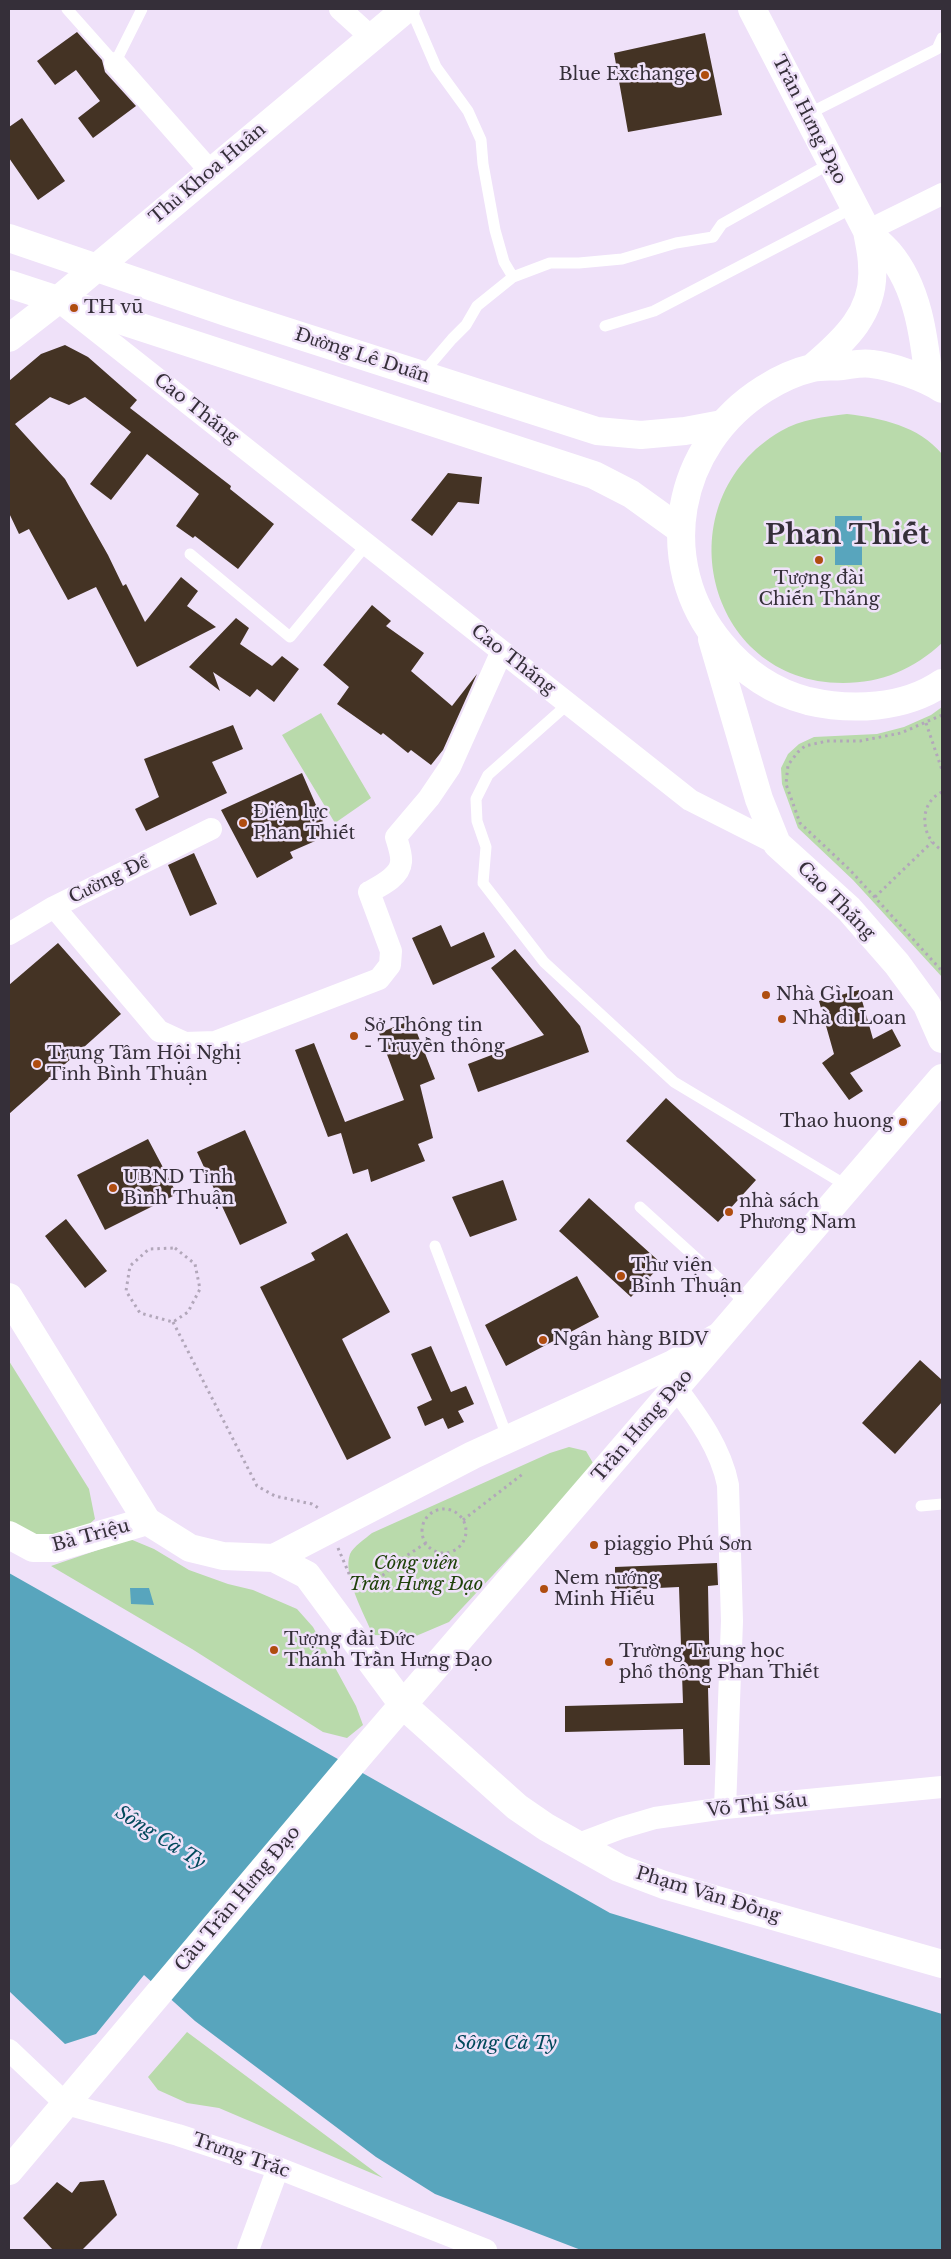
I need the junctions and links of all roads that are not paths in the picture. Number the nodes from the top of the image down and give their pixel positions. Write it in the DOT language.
graph roads {
  1 [pos="67,9"];
  2 [pos="142,9"];
  3 [pos="340,9"];
  4 [pos="406,9"];
  5 [pos="411,9"];
  6 [pos="752,9"];
  7 [pos="371,37"];
  8 [pos="942,38"];
  9 [pos="115,63"];
  10 [pos="806,115"];
  11 [pos="831,163"];
  12 [pos="211,172"];
  13 [pos="942,194"];
  14 [pos="854,207"];
  15 [pos="867,231"];
  16 [pos="9,238"];
  17 [pos="97,268"];
  18 [pos="513,277"];
  19 [pos="9,284"];
  20 [pos="58,300"];
  21 [pos="605,326"];
  22 [pos="9,338"];
  23 [pos="812,368"];
  24 [pos="422,375"];
  25 [pos="938,380"];
  26 [pos="722,424"];
  27 [pos="681,530"];
  28 [pos="367,544"];
  29 [pos="190,554"];
  30 [pos="709,630"];
  31 [pos="502,651"];
  32 [pos="942,683"];
  33 [pos="568,704"];
  34 [pos="211,829"];
  35 [pos="777,844"];
  36 [pos="54,907"];
  37 [pos="9,934"];
  38 [pos="942,1039"];
  39 [pos="942,1078"];
  40 [pos="849,1187"];
  41 [pos="640,1207"];
  42 [pos="435,1246"];
  43 [pos="9,1297"];
  44 [pos="748,1305"];
  45 [pos="723,1333"];
  46 [pos="676,1388"];
  47 [pos="508,1439"];
  48 [pos="942,1504"];
  49 [pos="921,1506"];
  50 [pos="147,1521"];
  51 [pos="9,1535"];
  52 [pos="274,1558"];
  53 [pos="403,1705"];
  54 [pos="363,1751"];
  55 [pos="942,1787"];
  56 [pos="725,1808"];
  57 [pos="576,1845"];
  58 [pos="942,1964"];
  59 [pos="9,2050"];
  60 [pos="66,2104"];
  61 [pos="278,2168"];
  62 [pos="9,2171"];
  63 [pos="248,2250"];
  64 [pos="485,2250"];
  1 -- 9 [label="lane"];
  2 -- 9 [label="lane"];
  3 -- 7 [label="street"];
  4 -- 7 [label="main road, Thủ Khoa Huân"];
  5 -- 18 [label="lane"];
  6 -- 10 [label="main road, Trần Hưng Đạo"];
  7 -- 12 [label="main road, Thủ Khoa Huân"];
  8 -- 10 [label="lane"];
  9 -- 12 [label="street"];
  10 -- 11 [label="main road, Trần Hưng Đạo"];
  11 -- 14 [label="main road, Trần Hưng Đạo"];
  11 -- 18 [label="lane"];
  12 -- 17 [label="main road, Thủ Khoa Huân"];
  13 -- 15 [label="street"];
  14 -- 15 [label="main road, Trần Hưng Đạo"];
  14 -- 21 [label="lane"];
  15 -- 23 [label="main road, Trần Hưng Đạo"];
  15 -- 25 [label="main road, Trần Hưng Đạo"];
  16 -- 17 [label="main road, Đường Lê Duẩn"];
  17 -- 20 [label="main road, Thủ Khoa Huân"];
  17 -- 24 [label="main road, Đường Lê Duẩn"];
  18 -- 24 [label="lane"];
  19 -- 20 [label="main road"];
  20 -- 22 [label="main road, Thủ Khoa Huân"];
  20 -- 27 [label="main road"];
  20 -- 28 [label="street, Cao Thắng"];
  23 -- 25 [label="main road"];
  23 -- 26 [label="main road"];
  24 -- 26 [label="main road, Đường Lê Duẩn"];
  26 -- 27 [label="main road"];
  27 -- 30 [label="main road"];
  28 -- 29 [label="lane"];
  28 -- 31 [label="street, Cao Thắng"];
  30 -- 32 [label="main road"];
  30 -- 35 [label="main road"];
  31 -- 33 [label="street, Cao Thắng"];
  31 -- 36 [label="street"];
  33 -- 35 [label="street, Cao Thắng"];
  33 -- 40 [label="lane"];
  34 -- 36 [label="street, Cường Để"];
  35 -- 38 [label="main road, Cao Thắng"];
  36 -- 37 [label="street, Cường Để"];
  39 -- 40 [label="main road, Trần Hưng Đạo"];
  40 -- 44 [label="main road, Trần Hưng Đạo"];
  41 -- 44 [label="lane"];
  42 -- 47 [label="lane"];
  43 -- 50 [label="main road"];
  44 -- 45 [label="main road, Trần Hưng Đạo"];
  45 -- 46 [label="main road, Trần Hưng Đạo"];
  45 -- 47 [label="main road"];
  46 -- 53 [label="main road, Trần Hưng Đạo"];
  46 -- 56 [label="street"];
  47 -- 52 [label="main road"];
  48 -- 49 [label="lane"];
  50 -- 51 [label="main road, Bà Triệu"];
  50 -- 52 [label="main road"];
  52 -- 53 [label="main road, Phạm Văn Đồng"];
  53 -- 54 [label="main road, Trần Hưng Đạo"];
  53 -- 57 [label="main road, Phạm Văn Đồng"];
  54 -- 60 [label="main road, Cầu Trần Hưng Đạo"];
  55 -- 56 [label="street, Võ Thị Sáu"];
  56 -- 57 [label="street, Võ Thị Sáu"];
  57 -- 58 [label="main road, Phạm Văn Đồng"];
  59 -- 60 [label="street, Trưng Trắc"];
  60 -- 61 [label="street, Trưng Trắc"];
  60 -- 62 [label="main road"];
  61 -- 63 [label="street"];
  61 -- 64 [label="street, Trưng Trắc"];
}
